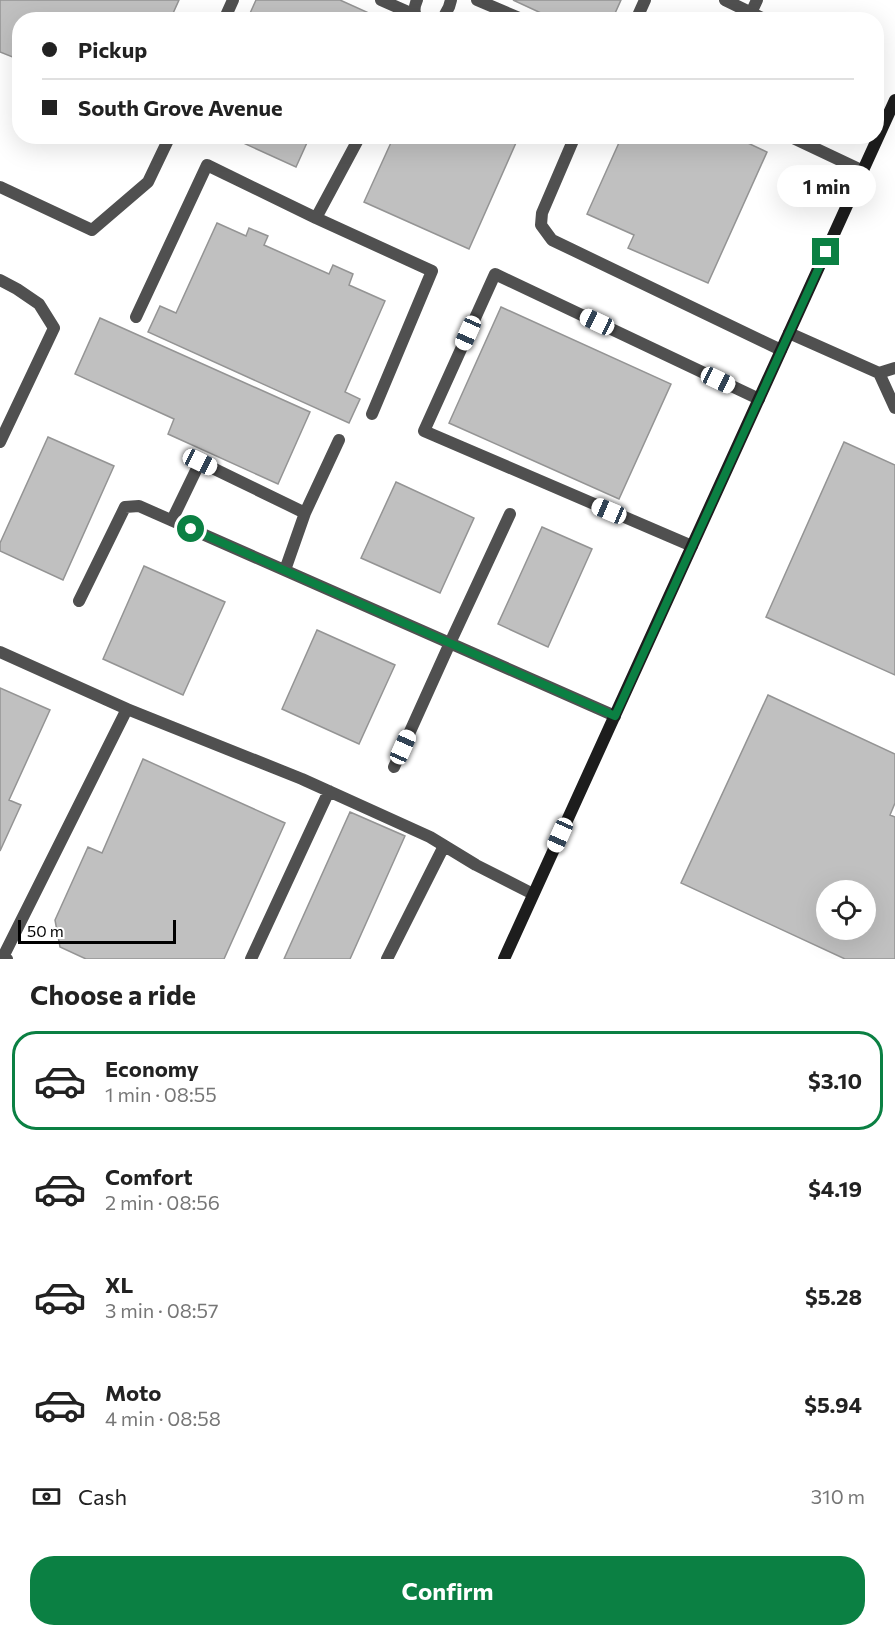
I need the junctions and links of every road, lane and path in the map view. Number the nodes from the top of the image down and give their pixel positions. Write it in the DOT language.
graph roads {
  1 [pos="381,0"];
  2 [pos="477,0"];
  3 [pos="725,0"];
  4 [pos="406,12"];
  5 [pos="505,12"];
  6 [pos="749,12"];
  7 [pos="895,100"];
  8 [pos="884,124"];
  9 [pos="166,144"];
  10 [pos="356,144"];
  11 [pos="572,144"];
  12 [pos="806,144"];
  13 [pos="875,144"];
  14 [pos="863,171"];
  15 [pos="0,187"];
  16 [pos="316,218"];
  17 [pos="0,280"];
  18 [pos="136,317"];
  19 [pos="789,333"];
  20 [pos="781,350"];
  21 [pos="895,368"];
  22 [pos="879,373"];
  23 [pos="759,399"];
  24 [pos="895,408"];
  25 [pos="372,414"];
  26 [pos="339,440"];
  27 [pos="0,442"];
  28 [pos="304,513"];
  29 [pos="510,514"];
  30 [pos="172,520"];
  31 [pos="692,546"];
  32 [pos="285,570"];
  33 [pos="79,600"];
  34 [pos="450,643"];
  35 [pos="0,652"];
  36 [pos="127,709"];
  37 [pos="615,716"];
  38 [pos="394,767"];
  39 [pos="329,791"];
  40 [pos="444,846"];
  41 [pos="533,894"];
  42 [pos="7,959"];
  43 [pos="251,959"];
  44 [pos="387,959"];
  45 [pos="504,959"];
  1 -- 4 [label="lane"];
  2 -- 5 [label="lane"];
  3 -- 6 [label="lane"];
  7 -- 8 [label="main road"];
  9 -- 15 [label="lane"];
  10 -- 16 [label="lane"];
  11 -- 20 [label="lane"];
  12 -- 14 [label="lane"];
  13 -- 14 [label="main road"];
  14 -- 19 [label="main road"];
  16 -- 18 [label="lane"];
  16 -- 25 [label="lane"];
  17 -- 27 [label="lane"];
  19 -- 20 [label="main road"];
  19 -- 22 [label="lane"];
  20 -- 23 [label="main road"];
  21 -- 22 [label="lane"];
  22 -- 24 [label="lane"];
  23 -- 31 [label="main road"];
  23 -- 31 [label="lane"];
  26 -- 28 [label="lane"];
  28 -- 30 [label="lane"];
  28 -- 32 [label="lane"];
  29 -- 34 [label="lane"];
  30 -- 32 [label="lane"];
  30 -- 33 [label="lane"];
  31 -- 37 [label="main road"];
  32 -- 34 [label="lane"];
  34 -- 37 [label="lane"];
  34 -- 38 [label="lane"];
  35 -- 36 [label="lane"];
  36 -- 39 [label="lane"];
  36 -- 42 [label="lane"];
  37 -- 41 [label="main road"];
  39 -- 40 [label="lane"];
  39 -- 43 [label="lane"];
  40 -- 41 [label="lane"];
  40 -- 44 [label="lane"];
  41 -- 45 [label="main road"];
}
